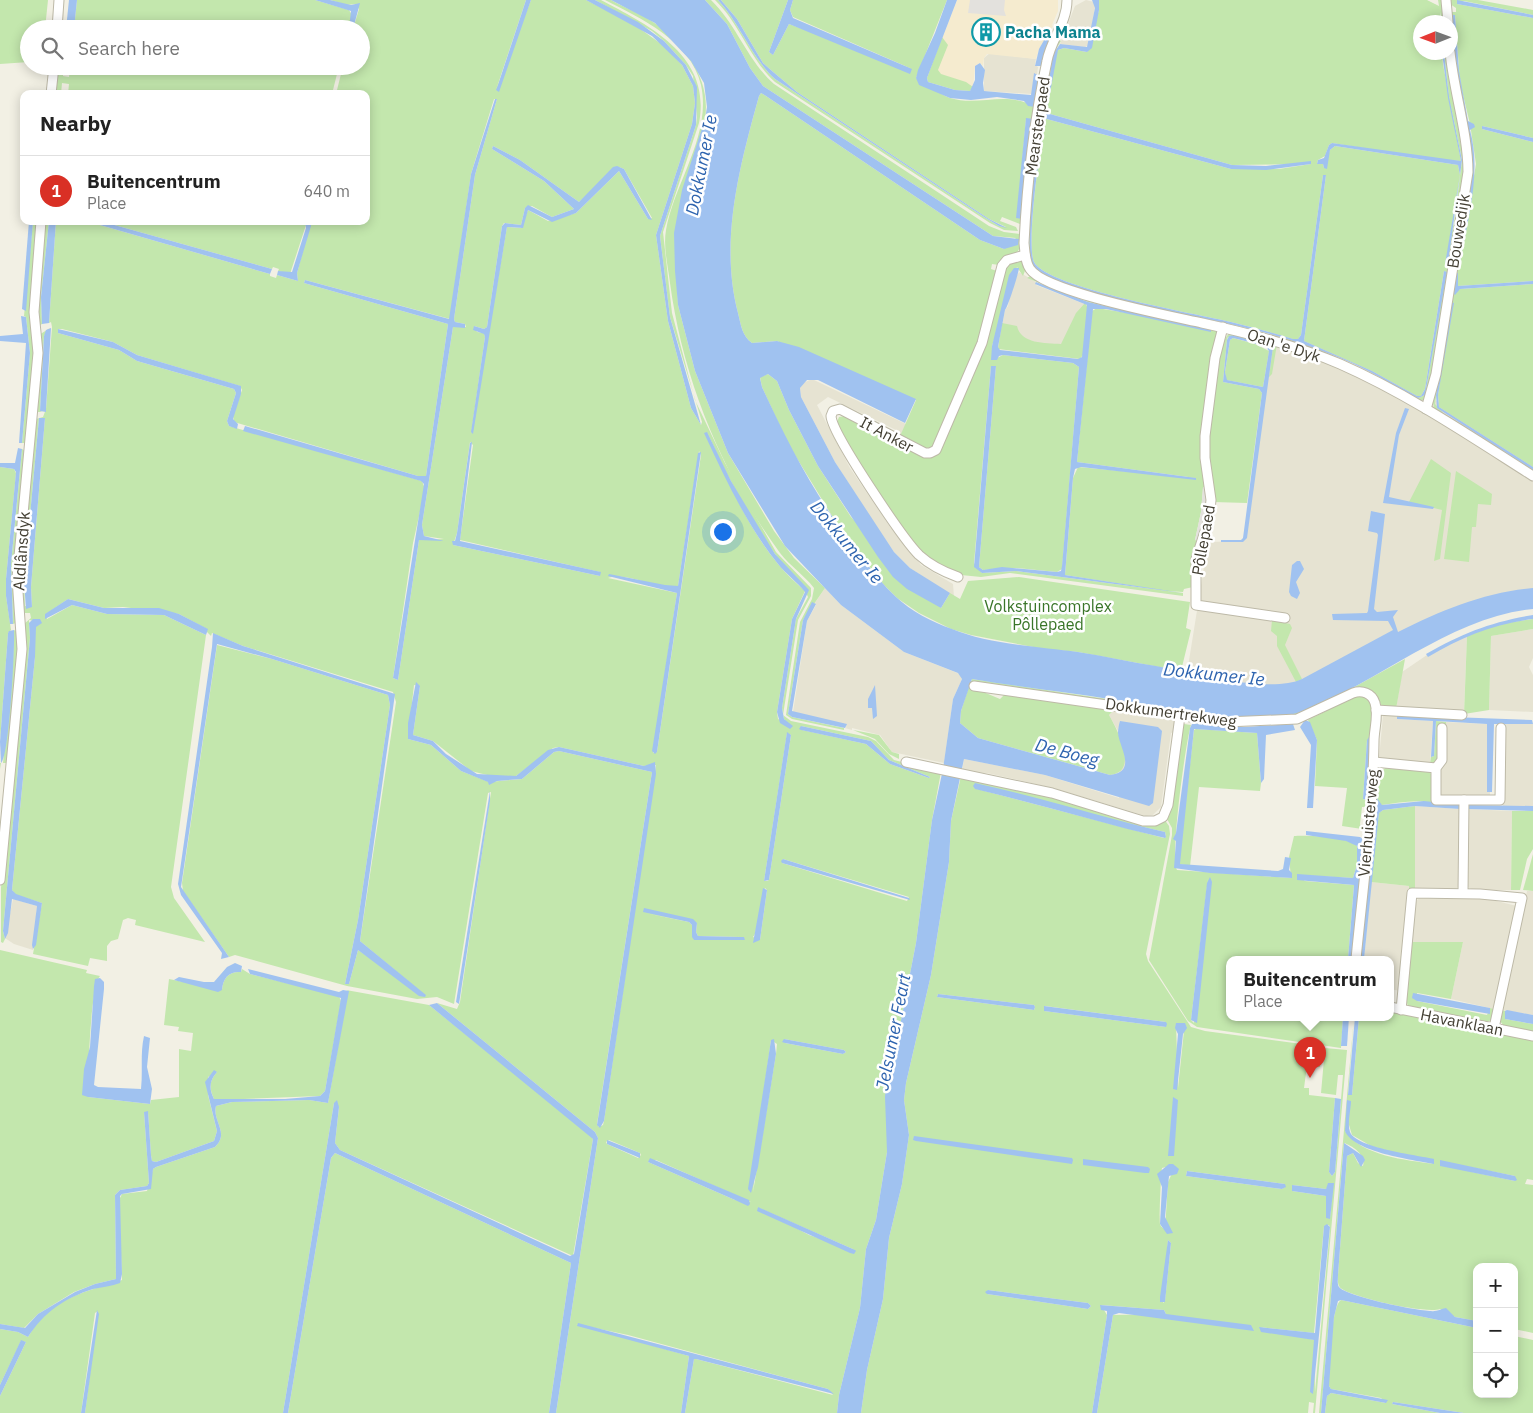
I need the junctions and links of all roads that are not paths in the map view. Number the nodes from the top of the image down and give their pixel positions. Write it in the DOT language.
graph roads {
  1 [pos="59,0"];
  2 [pos="1067,0"];
  3 [pos="1446,0"];
  4 [pos="1447,15"];
  5 [pos="57,20"];
  6 [pos="1451,60"];
  7 [pos="53,75"];
  8 [pos="51,90"];
  9 [pos="41,225"];
  10 [pos="1025,255"];
  11 [pos="1223,327"];
  12 [pos="1426,409"];
  13 [pos="1533,476"];
  14 [pos="958,578"];
  15 [pos="1285,618"];
  16 [pos="974,686"];
  17 [pos="1376,710"];
  18 [pos="1462,715"];
  19 [pos="1180,716"];
  20 [pos="1442,728"];
  21 [pos="1501,728"];
  22 [pos="906,762"];
  23 [pos="1374,762"];
  24 [pos="1436,768"];
  25 [pos="1464,800"];
  26 [pos="0,880"];
  27 [pos="1463,894"];
  28 [pos="1356,956"];
  29 [pos="1394,1008"];
  30 [pos="1401,1010"];
  31 [pos="1494,1028"];
  32 [pos="1533,1036"];
  1 -- 5 [label="street"];
  2 -- 10 [label="street, Mearsterpaed"];
  3 -- 4 [label="street"];
  6 -- 12 [label="street, Bouwedijk"];
  7 -- 8 [label="street"];
  9 -- 26 [label="street, Aldlânsdyk"];
  10 -- 11 [label="street, Oan 'e Dyk"];
  10 -- 14 [label="street, It Anker"];
  11 -- 12 [label="street, Oan 'e Dyk"];
  11 -- 15 [label="street, Pôllepaed"];
  12 -- 13 [label="street, Oan 'e Dyk"];
  16 -- 19 [label="street, Dokkumertrekweg"];
  17 -- 18 [label="street"];
  17 -- 19 [label="street, Dokkumertrekweg"];
  17 -- 23 [label="street, Vierhuisterweg"];
  19 -- 22 [label="street"];
  20 -- 24 [label="street"];
  21 -- 25 [label="street"];
  23 -- 24 [label="street"];
  23 -- 28 [label="street, Vierhuisterweg"];
  24 -- 25 [label="street"];
  25 -- 27 [label="street"];
  27 -- 30 [label="street"];
  27 -- 31 [label="street"];
  29 -- 30 [label="street, Havanklaan"];
  30 -- 31 [label="street, Havanklaan"];
  31 -- 32 [label="street, Havanklaan"];
}
